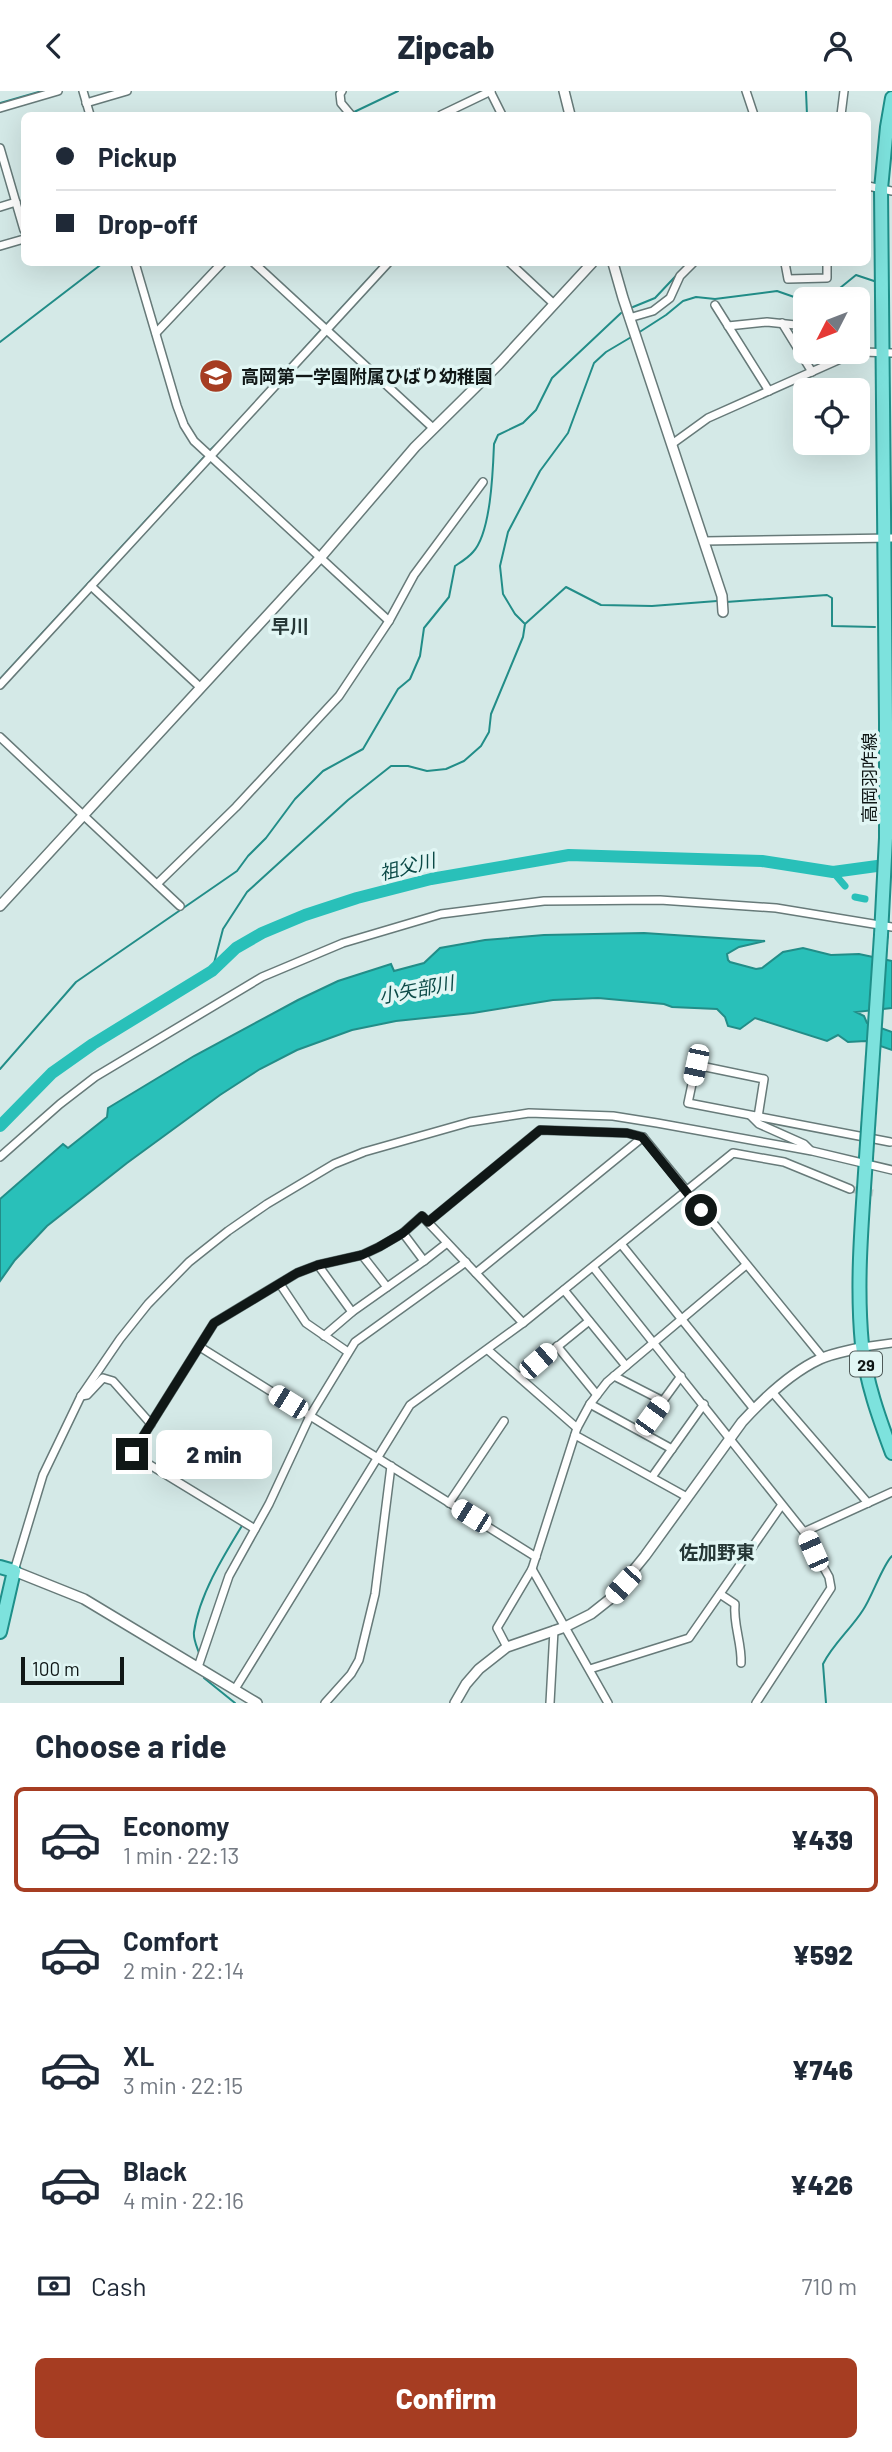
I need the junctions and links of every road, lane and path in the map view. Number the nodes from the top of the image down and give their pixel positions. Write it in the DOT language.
graph roads {
  1 [pos="58,91"];
  2 [pos="83,91"];
  3 [pos="127,91"];
  4 [pos="342,91"];
  5 [pos="490,91"];
  6 [pos="564,91"];
  7 [pos="746,91"];
  8 [pos="844,91"];
  9 [pos="892,99"];
  10 [pos="86,103"];
  11 [pos="0,108"];
  12 [pos="89,112"];
  13 [pos="348,112"];
  14 [pos="447,112"];
  15 [pos="500,112"];
  16 [pos="569,112"];
  17 [pos="753,112"];
  18 [pos="842,112"];
  19 [pos="0,148"];
  20 [pos="3,167"];
  21 [pos="880,189"];
  22 [pos="16,202"];
  23 [pos="0,207"];
  24 [pos="21,220"];
  25 [pos="21,240"];
  26 [pos="887,240"];
  27 [pos="0,246"];
  28 [pos="136,266"];
  29 [pos="219,266"];
  30 [pos="257,266"];
  31 [pos="385,266"];
  32 [pos="513,266"];
  33 [pos="589,266"];
  34 [pos="614,266"];
  35 [pos="690,266"];
  36 [pos="786,266"];
  37 [pos="827,266"];
  38 [pos="554,304"];
  39 [pos="715,305"];
  40 [pos="629,318"];
  41 [pos="782,323"];
  42 [pos="793,324"];
  43 [pos="324,327"];
  44 [pos="728,327"];
  45 [pos="156,333"];
  46 [pos="887,353"];
  47 [pos="827,364"];
  48 [pos="812,372"];
  49 [pos="769,391"];
  50 [pos="433,428"];
  51 [pos="672,444"];
  52 [pos="208,454"];
  53 [pos="484,482"];
  54 [pos="888,538"];
  55 [pos="705,541"];
  56 [pos="320,558"];
  57 [pos="90,586"];
  58 [pos="723,604"];
  59 [pos="390,621"];
  60 [pos="0,685"];
  61 [pos="201,688"];
  62 [pos="889,723"];
  63 [pos="0,737"];
  64 [pos="83,815"];
  65 [pos="157,884"];
  66 [pos="0,906"];
  67 [pos="180,906"];
  68 [pos="885,929"];
  69 [pos="754,1116"];
  70 [pos="642,1137"];
  71 [pos="890,1142"];
  72 [pos="811,1151"];
  73 [pos="0,1157"];
  74 [pos="866,1161"];
  75 [pos="892,1170"];
  76 [pos="850,1189"];
  77 [pos="686,1191"];
  78 [pos="428,1222"];
  79 [pos="403,1233"];
  80 [pos="447,1243"];
  81 [pos="621,1244"];
  82 [pos="362,1255"];
  83 [pos="424,1261"];
  84 [pos="466,1262"];
  85 [pos="318,1265"];
  86 [pos="746,1265"];
  87 [pos="593,1267"];
  88 [pos="476,1273"];
  89 [pos="280,1284"];
  90 [pos="387,1287"];
  91 [pos="564,1290"];
  92 [pos="352,1312"];
  93 [pos="681,1319"];
  94 [pos="589,1321"];
  95 [pos="523,1323"];
  96 [pos="324,1336"];
  97 [pos="654,1342"];
  98 [pos="892,1343"];
  99 [pos="557,1346"];
  100 [pos="863,1346"];
  101 [pos="200,1347"];
  102 [pos="488,1350"];
  103 [pos="348,1352"];
  104 [pos="823,1358"];
  105 [pos="626,1366"];
  106 [pos="614,1376"];
  107 [pos="681,1376"];
  108 [pos="520,1377"];
  109 [pos="773,1392"];
  110 [pos="597,1395"];
  111 [pos="81,1396"];
  112 [pos="663,1401"];
  113 [pos="704,1404"];
  114 [pos="590,1405"];
  115 [pos="754,1409"];
  116 [pos="310,1416"];
  117 [pos="504,1421"];
  118 [pos="151,1424"];
  119 [pos="576,1431"];
  120 [pos="640,1431"];
  121 [pos="730,1438"];
  122 [pos="672,1449"];
  123 [pos="892,1453"];
  124 [pos="378,1458"];
  125 [pos="391,1466"];
  126 [pos="652,1477"];
  127 [pos="892,1492"];
  128 [pos="687,1497"];
  129 [pos="449,1503"];
  130 [pos="868,1503"];
  131 [pos="781,1506"];
  132 [pos="255,1529"];
  133 [pos="804,1532"];
  134 [pos="536,1557"];
  135 [pos="7,1569"];
  136 [pos="532,1569"];
  137 [pos="720,1594"];
  138 [pos="565,1627"];
  139 [pos="554,1630"];
  140 [pos="0,1632"];
  141 [pos="507,1647"];
  142 [pos="741,1663"];
  143 [pos="198,1667"];
  144 [pos="590,1669"];
  145 [pos="235,1689"];
  146 [pos="257,1703"];
  147 [pos="325,1703"];
  148 [pos="455,1703"];
  149 [pos="550,1703"];
  150 [pos="608,1703"];
  151 [pos="756,1703"];
  1 -- 11 [label="street"];
  2 -- 10 [label="street"];
  3 -- 10 [label="street"];
  4 -- 13 [label="street"];
  5 -- 14 [label="street"];
  5 -- 15 [label="street"];
  6 -- 16 [label="street"];
  7 -- 17 [label="street"];
  8 -- 18 [label="street"];
  9 -- 21 [label="main road, 高岡羽咋線 / 29"];
  10 -- 12 [label="street"];
  19 -- 20 [label="street"];
  20 -- 22 [label="street"];
  21 -- 26 [label="main road, 高岡羽咋線 / 29"];
  22 -- 23 [label="street"];
  22 -- 24 [label="street"];
  25 -- 27 [label="street"];
  26 -- 46 [label="main road, 高岡羽咋線 / 29"];
  28 -- 45 [label="street"];
  29 -- 45 [label="street"];
  30 -- 43 [label="street"];
  31 -- 43 [label="street"];
  32 -- 38 [label="street"];
  33 -- 38 [label="street"];
  34 -- 40 [label="street"];
  35 -- 40 [label="street"];
  36 -- 37 [label="street"];
  38 -- 50 [label="street"];
  39 -- 44 [label="street"];
  40 -- 51 [label="street"];
  41 -- 42 [label="street"];
  41 -- 44 [label="street"];
  41 -- 48 [label="street"];
  43 -- 50 [label="street"];
  43 -- 52 [label="street"];
  44 -- 49 [label="street"];
  45 -- 52 [label="street"];
  46 -- 54 [label="main road, 高岡羽咋線 / 29"];
  47 -- 48 [label="street"];
  48 -- 49 [label="street"];
  49 -- 51 [label="street"];
  50 -- 56 [label="street"];
  51 -- 55 [label="street"];
  52 -- 56 [label="street"];
  52 -- 57 [label="street"];
  53 -- 59 [label="street"];
  54 -- 55 [label="street"];
  54 -- 62 [label="main road, 高岡羽咋線 / 29"];
  55 -- 58 [label="street"];
  56 -- 59 [label="street"];
  56 -- 61 [label="street"];
  57 -- 60 [label="street"];
  57 -- 61 [label="street"];
  59 -- 65 [label="street"];
  61 -- 64 [label="street"];
  62 -- 68 [label="main road, 高岡羽咋線 / 29"];
  63 -- 64 [label="street"];
  64 -- 65 [label="street"];
  64 -- 66 [label="street"];
  65 -- 67 [label="street"];
  68 -- 73 [label="street"];
  68 -- 74 [label="main road, 高岡羽咋線 / 29, bridge"];
  69 -- 69 [label="street"];
  69 -- 71 [label="street"];
  69 -- 72 [label="street"];
  70 -- 77 [label="street"];
  70 -- 78 [label="street"];
  70 -- 88 [label="street"];
  72 -- 74 [label="street"];
  72 -- 111 [label="street"];
  74 -- 75 [label="street"];
  74 -- 100 [label="main road, 高岡羽咋線 / 29"];
  76 -- 77 [label="street"];
  77 -- 81 [label="street"];
  77 -- 86 [label="street"];
  78 -- 79 [label="street"];
  78 -- 80 [label="street"];
  79 -- 82 [label="street"];
  79 -- 83 [label="street"];
  80 -- 83 [label="street"];
  80 -- 84 [label="street"];
  81 -- 87 [label="street"];
  81 -- 93 [label="street"];
  82 -- 85 [label="street"];
  82 -- 90 [label="street"];
  83 -- 90 [label="street"];
  84 -- 88 [label="street"];
  84 -- 103 [label="street"];
  85 -- 89 [label="street"];
  85 -- 92 [label="street"];
  86 -- 93 [label="street"];
  86 -- 104 [label="street"];
  87 -- 91 [label="street"];
  87 -- 97 [label="street"];
  88 -- 95 [label="street"];
  89 -- 96 [label="street"];
  89 -- 101 [label="street"];
  90 -- 92 [label="street"];
  91 -- 94 [label="street"];
  91 -- 95 [label="street"];
  92 -- 96 [label="street"];
  93 -- 97 [label="street"];
  93 -- 115 [label="street"];
  94 -- 99 [label="street"];
  94 -- 105 [label="street"];
  95 -- 102 [label="street"];
  96 -- 103 [label="street"];
  97 -- 105 [label="street"];
  97 -- 107 [label="street"];
  98 -- 100 [label="street"];
  99 -- 108 [label="street"];
  99 -- 110 [label="street"];
  100 -- 104 [label="street"];
  100 -- 123 [label="main road, 高岡羽咋線 / 29"];
  101 -- 116 [label="street"];
  101 -- 118 [label="street"];
  102 -- 108 [label="street"];
  102 -- 124 [label="street"];
  103 -- 116 [label="street"];
  104 -- 109 [label="street"];
  105 -- 106 [label="street"];
  106 -- 110 [label="street"];
  106 -- 112 [label="street"];
  107 -- 112 [label="street"];
  107 -- 113 [label="street"];
  108 -- 119 [label="street"];
  109 -- 115 [label="street"];
  109 -- 130 [label="street"];
  110 -- 114 [label="street"];
  111 -- 118 [label="street"];
  111 -- 135 [label="street"];
  112 -- 120 [label="street"];
  113 -- 121 [label="street"];
  113 -- 122 [label="street"];
  114 -- 119 [label="street"];
  114 -- 120 [label="street"];
  115 -- 121 [label="street"];
  116 -- 124 [label="street"];
  116 -- 132 [label="street"];
  117 -- 129 [label="street"];
  118 -- 132 [label="street"];
  119 -- 126 [label="street"];
  119 -- 134 [label="street"];
  120 -- 122 [label="street"];
  121 -- 128 [label="street"];
  121 -- 131 [label="street"];
  122 -- 126 [label="street"];
  124 -- 125 [label="street"];
  124 -- 145 [label="street"];
  125 -- 129 [label="street"];
  125 -- 147 [label="street"];
  126 -- 128 [label="street"];
  127 -- 130 [label="street"];
  128 -- 138 [label="street"];
  129 -- 134 [label="street"];
  130 -- 133 [label="street"];
  131 -- 133 [label="street"];
  131 -- 137 [label="street"];
  132 -- 143 [label="street"];
  133 -- 151 [label="street"];
  134 -- 136 [label="street"];
  135 -- 140 [label="main road"];
  135 -- 143 [label="street"];
  136 -- 138 [label="street"];
  136 -- 141 [label="street"];
  137 -- 142 [label="street"];
  137 -- 144 [label="street"];
  138 -- 139 [label="street"];
  138 -- 144 [label="street"];
  139 -- 141 [label="street"];
  139 -- 149 [label="street"];
  141 -- 148 [label="street"];
  143 -- 145 [label="street"];
  144 -- 150 [label="street"];
  145 -- 146 [label="street"];
}
